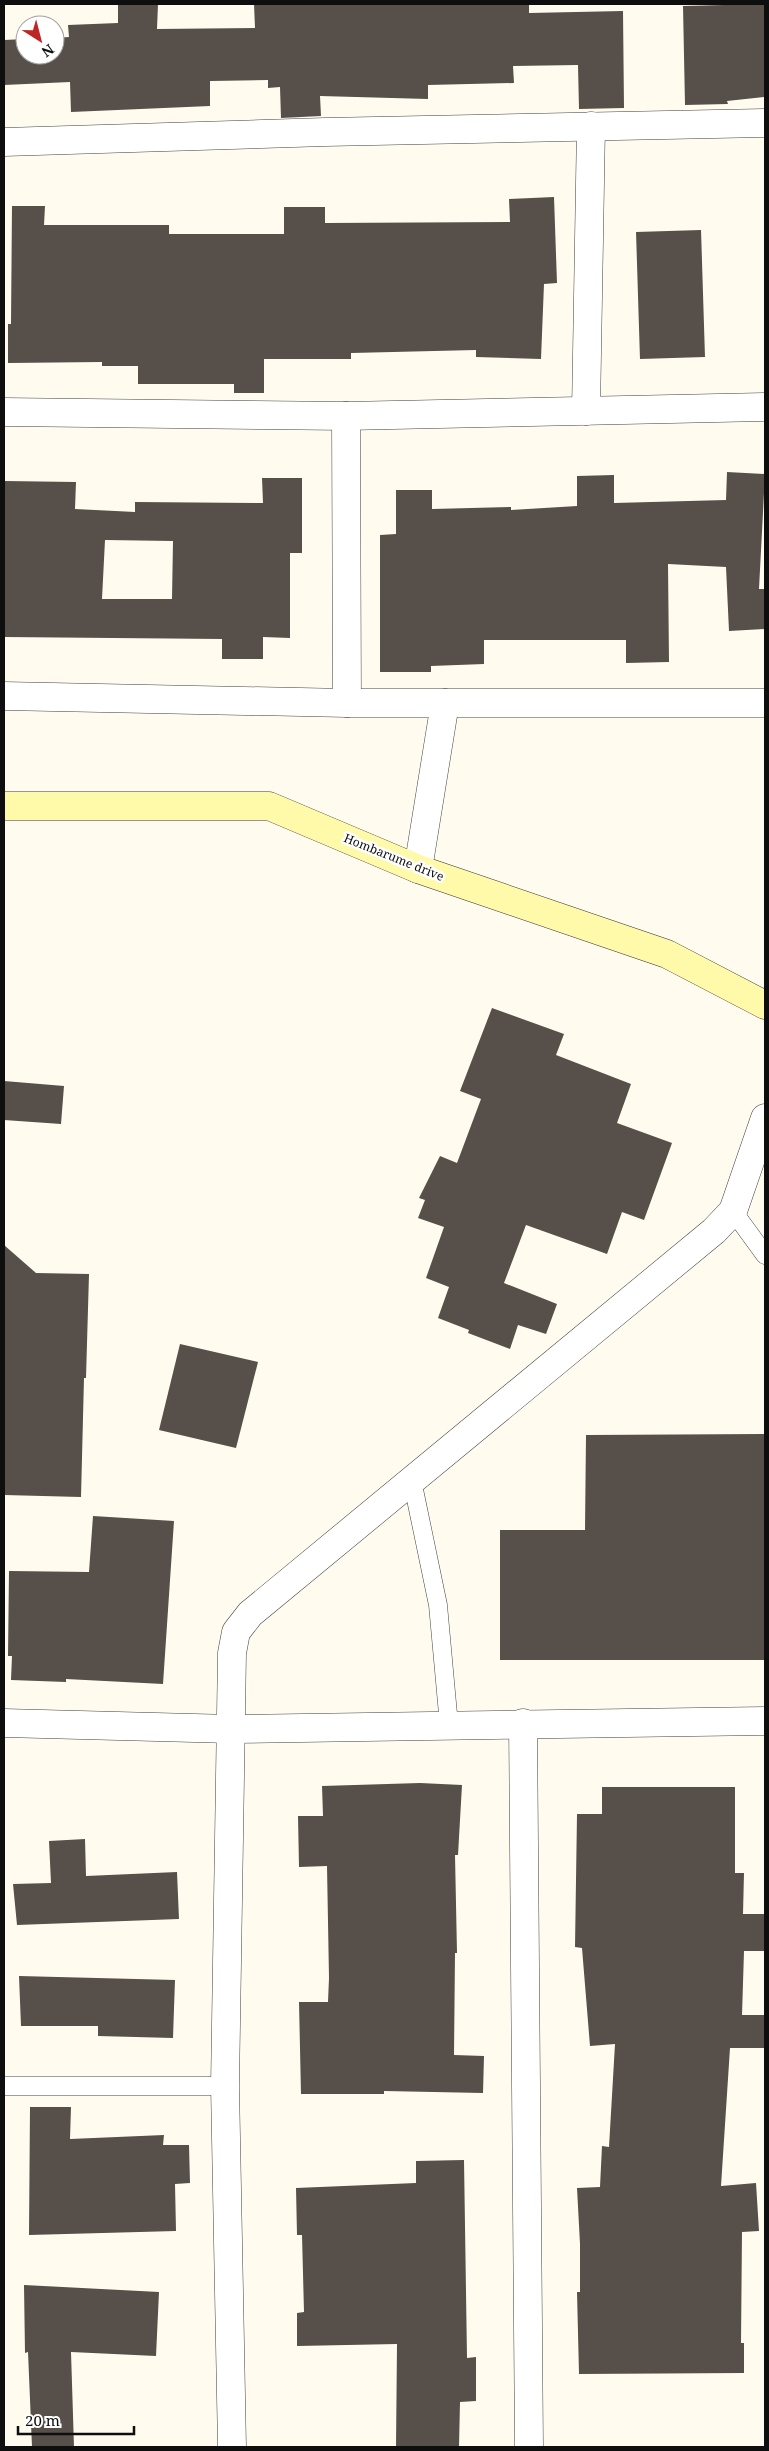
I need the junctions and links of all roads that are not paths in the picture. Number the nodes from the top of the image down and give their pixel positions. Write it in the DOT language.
graph roads {
  1 [pos="765,123"];
  2 [pos="591,126"];
  3 [pos="4,142"];
  4 [pos="765,407"];
  5 [pos="4,412"];
  6 [pos="586,412"];
  7 [pos="346,416"];
  8 [pos="4,696"];
  9 [pos="347,703"];
  10 [pos="444,703"];
  11 [pos="765,703"];
  12 [pos="4,806"];
  13 [pos="418,869"];
  14 [pos="765,1006"];
  15 [pos="765,1118"];
  16 [pos="733,1211"];
  17 [pos="765,1255"];
  18 [pos="412,1480"];
  19 [pos="765,1721"];
  20 [pos="4,1723"];
  21 [pos="523,1723"];
  22 [pos="449,1725"];
  23 [pos="232,1729"];
  24 [pos="4,2086"];
  25 [pos="225,2086"];
  26 [pos="232,2447"];
  27 [pos="529,2447"];
  1 -- 2 [label="street"];
  2 -- 3 [label="street"];
  2 -- 6 [label="street"];
  4 -- 6 [label="street"];
  5 -- 7 [label="street"];
  6 -- 7 [label="street"];
  7 -- 9 [label="street"];
  8 -- 9 [label="street"];
  9 -- 10 [label="street"];
  10 -- 11 [label="street"];
  10 -- 13 [label="street"];
  12 -- 13 [label="street, Hombarume drive"];
  13 -- 14 [label="street, Hombarume drive"];
  15 -- 16 [label="street"];
  16 -- 17 [label="lane"];
  16 -- 18 [label="street"];
  18 -- 22 [label="lane"];
  18 -- 23 [label="street"];
  19 -- 21 [label="street"];
  20 -- 23 [label="street"];
  21 -- 22 [label="street"];
  21 -- 27 [label="street"];
  22 -- 23 [label="street"];
  23 -- 25 [label="street"];
  24 -- 25 [label="lane"];
  25 -- 26 [label="street"];
}
